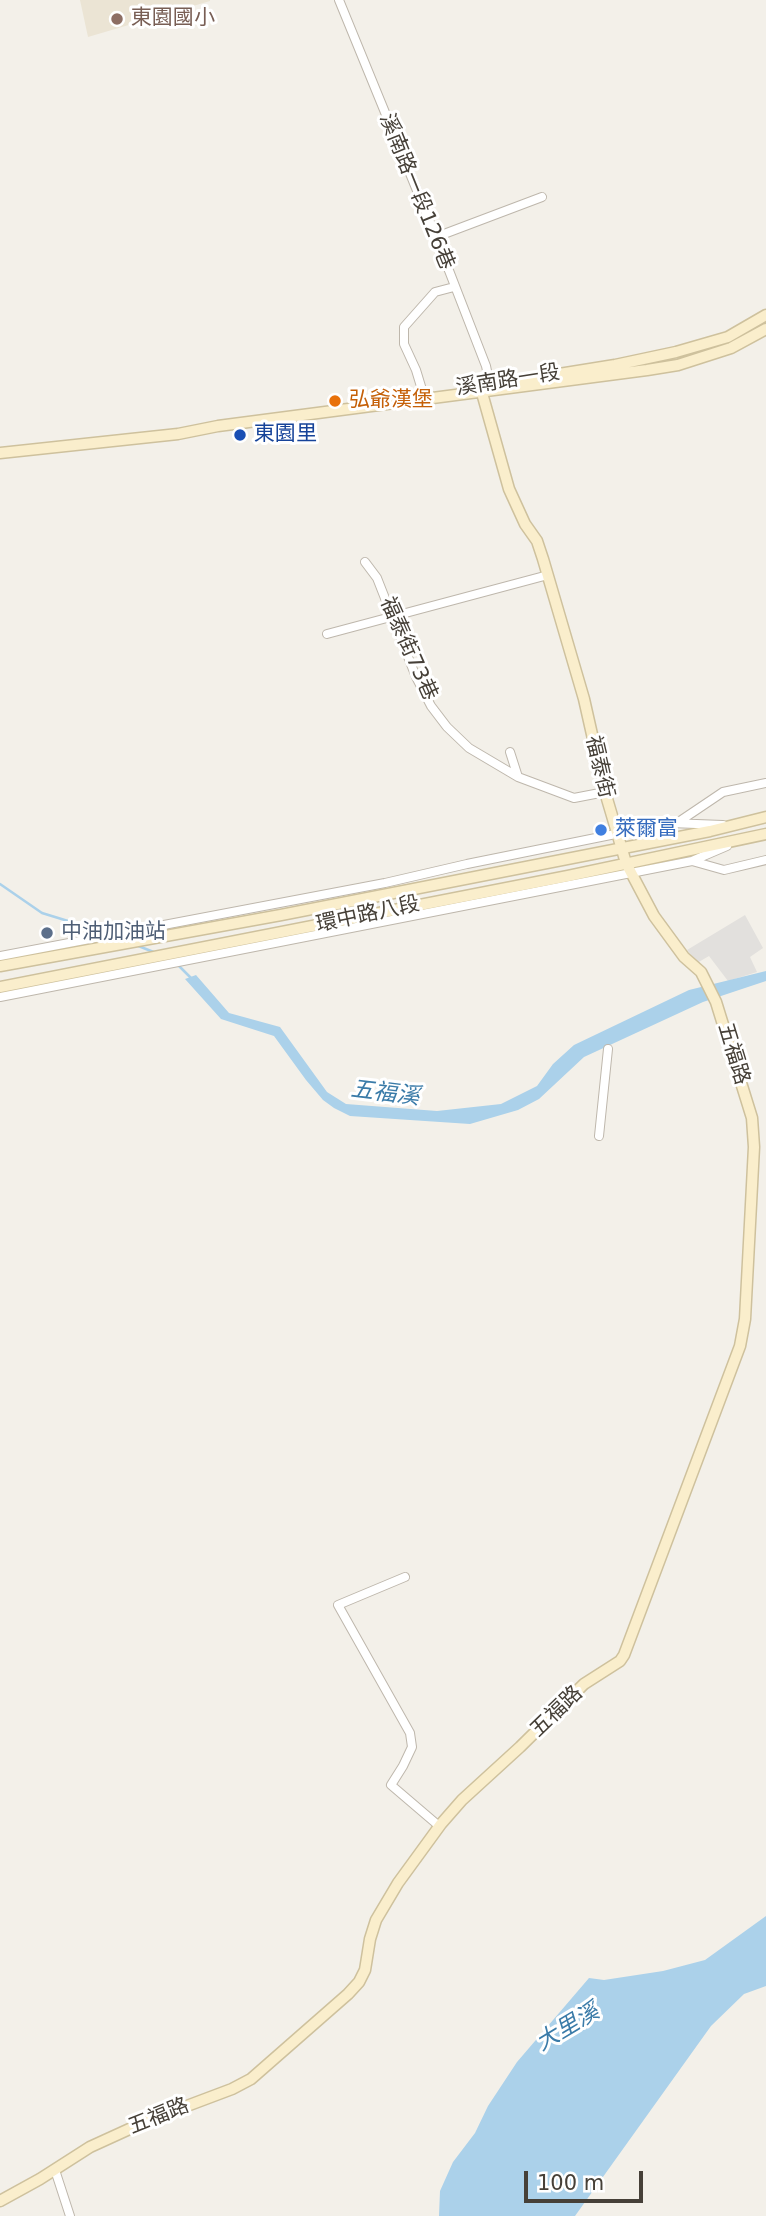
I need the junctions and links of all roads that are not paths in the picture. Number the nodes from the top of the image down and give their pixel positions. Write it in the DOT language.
graph roads {
  1 [pos="339,0"];
  2 [pos="542,197"];
  3 [pos="436,237"];
  4 [pos="454,286"];
  5 [pos="766,315"];
  6 [pos="766,329"];
  7 [pos="486,389"];
  8 [pos="427,395"];
  9 [pos="0,453"];
  10 [pos="365,562"];
  11 [pos="548,575"];
  12 [pos="391,617"];
  13 [pos="327,634"];
  14 [pos="510,752"];
  15 [pos="518,777"];
  16 [pos="766,783"];
  17 [pos="605,792"];
  18 [pos="766,817"];
  19 [pos="677,823"];
  20 [pos="733,825"];
  21 [pos="766,834"];
  22 [pos="616,835"];
  23 [pos="737,842"];
  24 [pos="620,848"];
  25 [pos="766,860"];
  26 [pos="692,861"];
  27 [pos="628,868"];
  28 [pos="129,937"];
  29 [pos="0,956"];
  30 [pos="0,966"];
  31 [pos="138,966"];
  32 [pos="704,978"];
  33 [pos="0,987"];
  34 [pos="0,997"];
  35 [pos="608,1049"];
  36 [pos="599,1136"];
  37 [pos="405,1577"];
  38 [pos="439,1826"];
  39 [pos="55,2170"];
  40 [pos="0,2201"];
  41 [pos="70,2216"];
  1 -- 3 [label="street, 溪南路一段126巷"];
  2 -- 3 [label="street"];
  3 -- 4 [label="street, 溪南路一段126巷"];
  4 -- 7 [label="street, 溪南路一段126巷"];
  4 -- 8 [label="street"];
  5 -- 7 [label="street, 溪南路一段"];
  6 -- 7 [label="street, 溪南路一段"];
  7 -- 8 [label="street, 溪南路一段"];
  7 -- 11 [label="street, 福泰街"];
  8 -- 9 [label="street, 溪南路一段"];
  10 -- 12 [label="street, 福泰街73巷"];
  11 -- 12 [label="street"];
  11 -- 17 [label="street, 福泰街"];
  12 -- 13 [label="street"];
  12 -- 15 [label="street, 福泰街73巷"];
  14 -- 15 [label="street"];
  15 -- 17 [label="street, 福泰街73巷"];
  16 -- 19 [label="street, 環中路八段"];
  17 -- 22 [label="street, 福泰街"];
  18 -- 20 [label="street, 環中路八段"];
  19 -- 20 [label="street, 環中路八段"];
  19 -- 22 [label="street, 環中路八段"];
  20 -- 24 [label="street, 環中路八段"];
  21 -- 23 [label="street, 環中路八段"];
  22 -- 24 [label="street, 福泰街"];
  22 -- 28 [label="street, 環中路八段"];
  23 -- 26 [label="street, 環中路八段"];
  23 -- 27 [label="street, 環中路八段"];
  24 -- 27 [label="street, 福泰街"];
  24 -- 28 [label="street, 環中路八段"];
  25 -- 26 [label="street, 環中路八段"];
  26 -- 27 [label="street, 環中路八段"];
  27 -- 31 [label="street, 環中路八段"];
  27 -- 32 [label="street, 福泰街"];
  28 -- 29 [label="street, 環中路八段"];
  28 -- 30 [label="street, 環中路八段"];
  31 -- 33 [label="street, 環中路八段"];
  31 -- 34 [label="street, 環中路八段"];
  32 -- 38 [label="street, 五福路"];
  35 -- 36 [label="street"];
  37 -- 38 [label="street"];
  38 -- 39 [label="street, 五福路"];
  39 -- 40 [label="street, 五福路"];
  39 -- 41 [label="street"];
}
